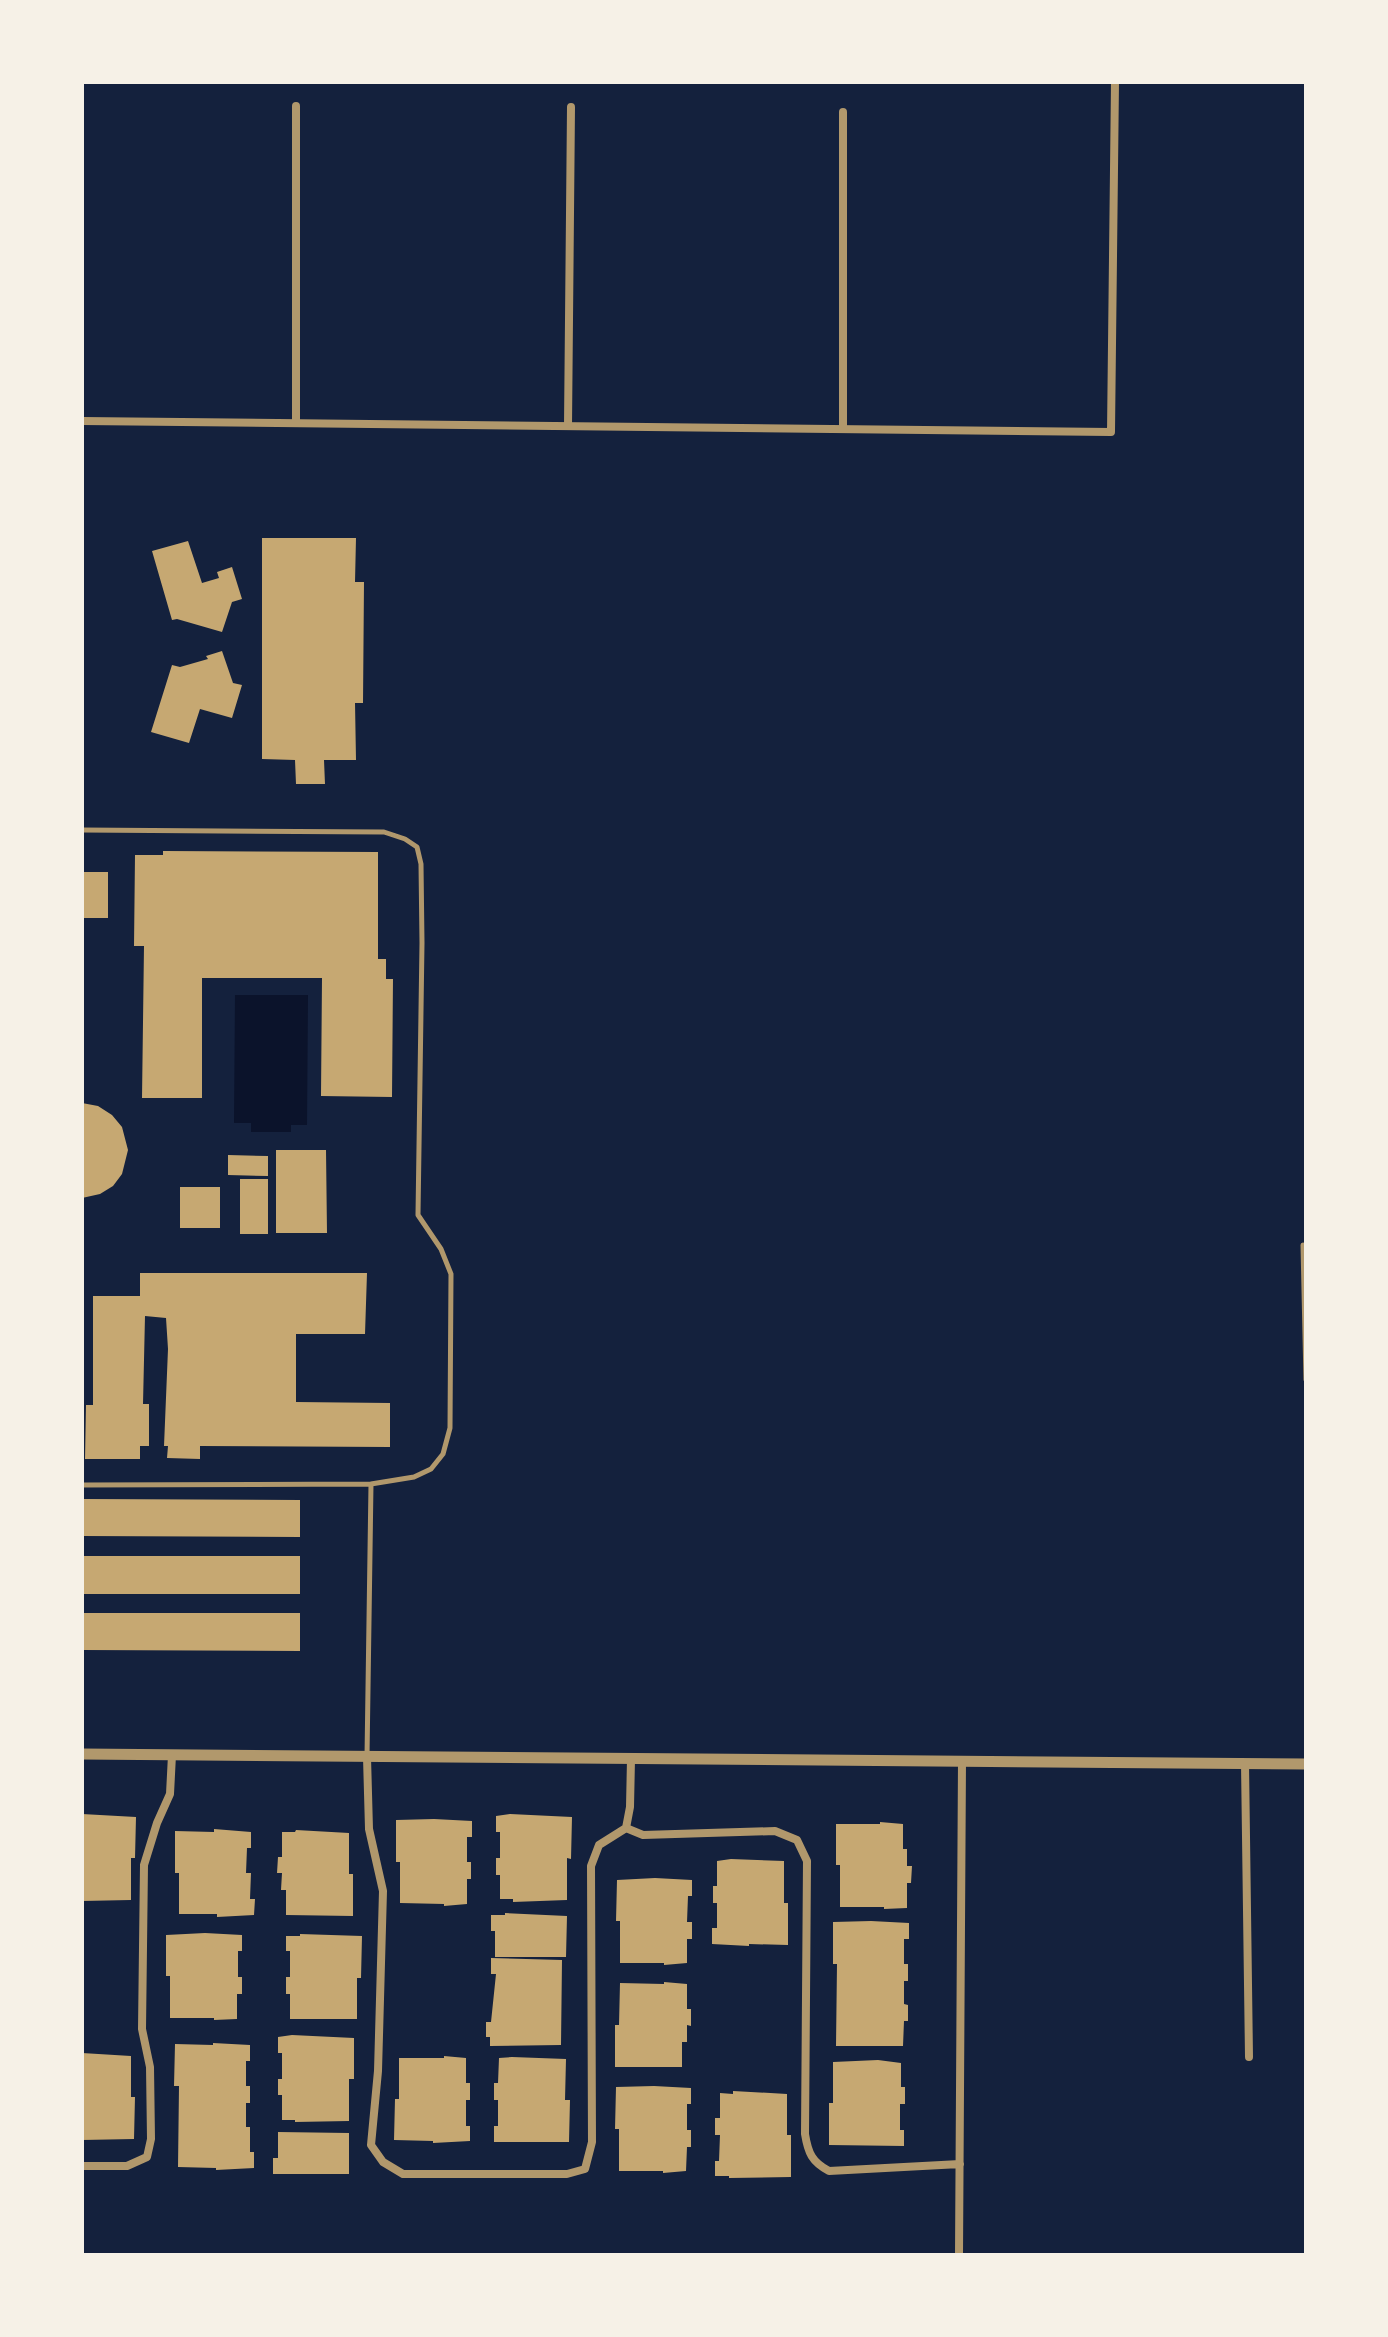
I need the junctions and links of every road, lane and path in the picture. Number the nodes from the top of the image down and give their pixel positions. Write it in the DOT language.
graph roads {
  1 [pos="1115,82"];
  2 [pos="296,106"];
  3 [pos="571,107"];
  4 [pos="843,112"];
  5 [pos="82,421"];
  6 [pos="296,423"];
  7 [pos="568,426"];
  8 [pos="843,429"];
  9 [pos="82,830"];
  10 [pos="1303,1245"];
  11 [pos="1306,1380"];
  12 [pos="371,1484"];
  13 [pos="82,1485"];
  14 [pos="82,1754"];
  15 [pos="172,1755"];
  16 [pos="367,1757"];
  17 [pos="631,1759"];
  18 [pos="962,1761"];
  19 [pos="1245,1763"];
  20 [pos="1306,1764"];
  21 [pos="626,1828"];
  22 [pos="1249,2057"];
  23 [pos="960,2164"];
  24 [pos="82,2166"];
  25 [pos="959,2255"];
  1 -- 8 [label="street"];
  2 -- 6 [label="street"];
  3 -- 7 [label="street"];
  4 -- 8 [label="street"];
  5 -- 6 [label="street"];
  6 -- 7 [label="street"];
  7 -- 8 [label="street"];
  9 -- 12 [label="lane"];
  10 -- 11 [label="lane"];
  12 -- 13 [label="lane"];
  12 -- 16 [label="lane"];
  14 -- 15 [label="street"];
  15 -- 16 [label="street"];
  15 -- 24 [label="street"];
  16 -- 17 [label="street"];
  16 -- 21 [label="street"];
  17 -- 18 [label="street"];
  17 -- 21 [label="street"];
  18 -- 19 [label="street"];
  18 -- 23 [label="street"];
  19 -- 20 [label="street"];
  19 -- 22 [label="street"];
  21 -- 23 [label="street"];
  23 -- 25 [label="street"];
}
